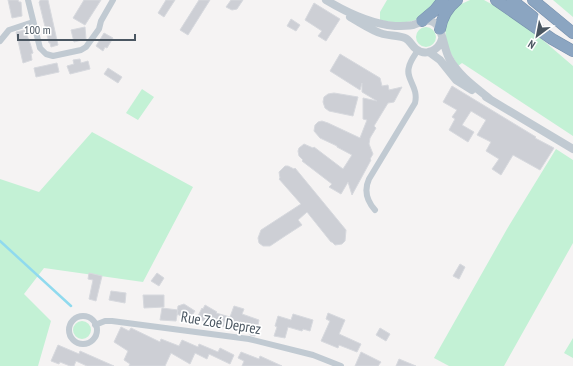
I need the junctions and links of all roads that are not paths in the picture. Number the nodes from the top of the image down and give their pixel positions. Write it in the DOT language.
graph roads {
  1 [pos="28,0"];
  2 [pos="113,0"];
  3 [pos="443,0"];
  4 [pos="458,0"];
  5 [pos="496,0"];
  6 [pos="512,0"];
  7 [pos="533,0"];
  8 [pos="544,0"];
  9 [pos="327,1"];
  10 [pos="33,22"];
  11 [pos="419,23"];
  12 [pos="573,26"];
  13 [pos="573,33"];
  14 [pos="441,34"];
  15 [pos="0,41"];
  16 [pos="411,43"];
  17 [pos="418,50"];
  18 [pos="573,51"];
  19 [pos="429,52"];
  20 [pos="490,99"];
  21 [pos="573,149"];
  22 [pos="375,210"];
  23 [pos="95,324"];
  24 [pos="341,366"];
  1 -- 10 [label="street"];
  2 -- 10 [label="street"];
  3 -- 11 [label="highway"];
  4 -- 14 [label="highway"];
  5 -- 18 [label="highway"];
  6 -- 18 [label="highway"];
  7 -- 13 [label="highway"];
  8 -- 12 [label="highway"];
  9 -- 11 [label="street"];
  9 -- 16 [label="street"];
  10 -- 15 [label="street"];
  11 -- 14 [label="street"];
  11 -- 16 [label="street"];
  14 -- 19 [label="street"];
  14 -- 20 [label="street"];
  16 -- 17 [label="street"];
  17 -- 19 [label="street"];
  17 -- 22 [label="street"];
  19 -- 20 [label="street"];
  20 -- 21 [label="street"];
  23 -- 23 [label="street, Rue Zoé Deprez"];
  23 -- 24 [label="street, Rue Zoé Deprez"];
}
